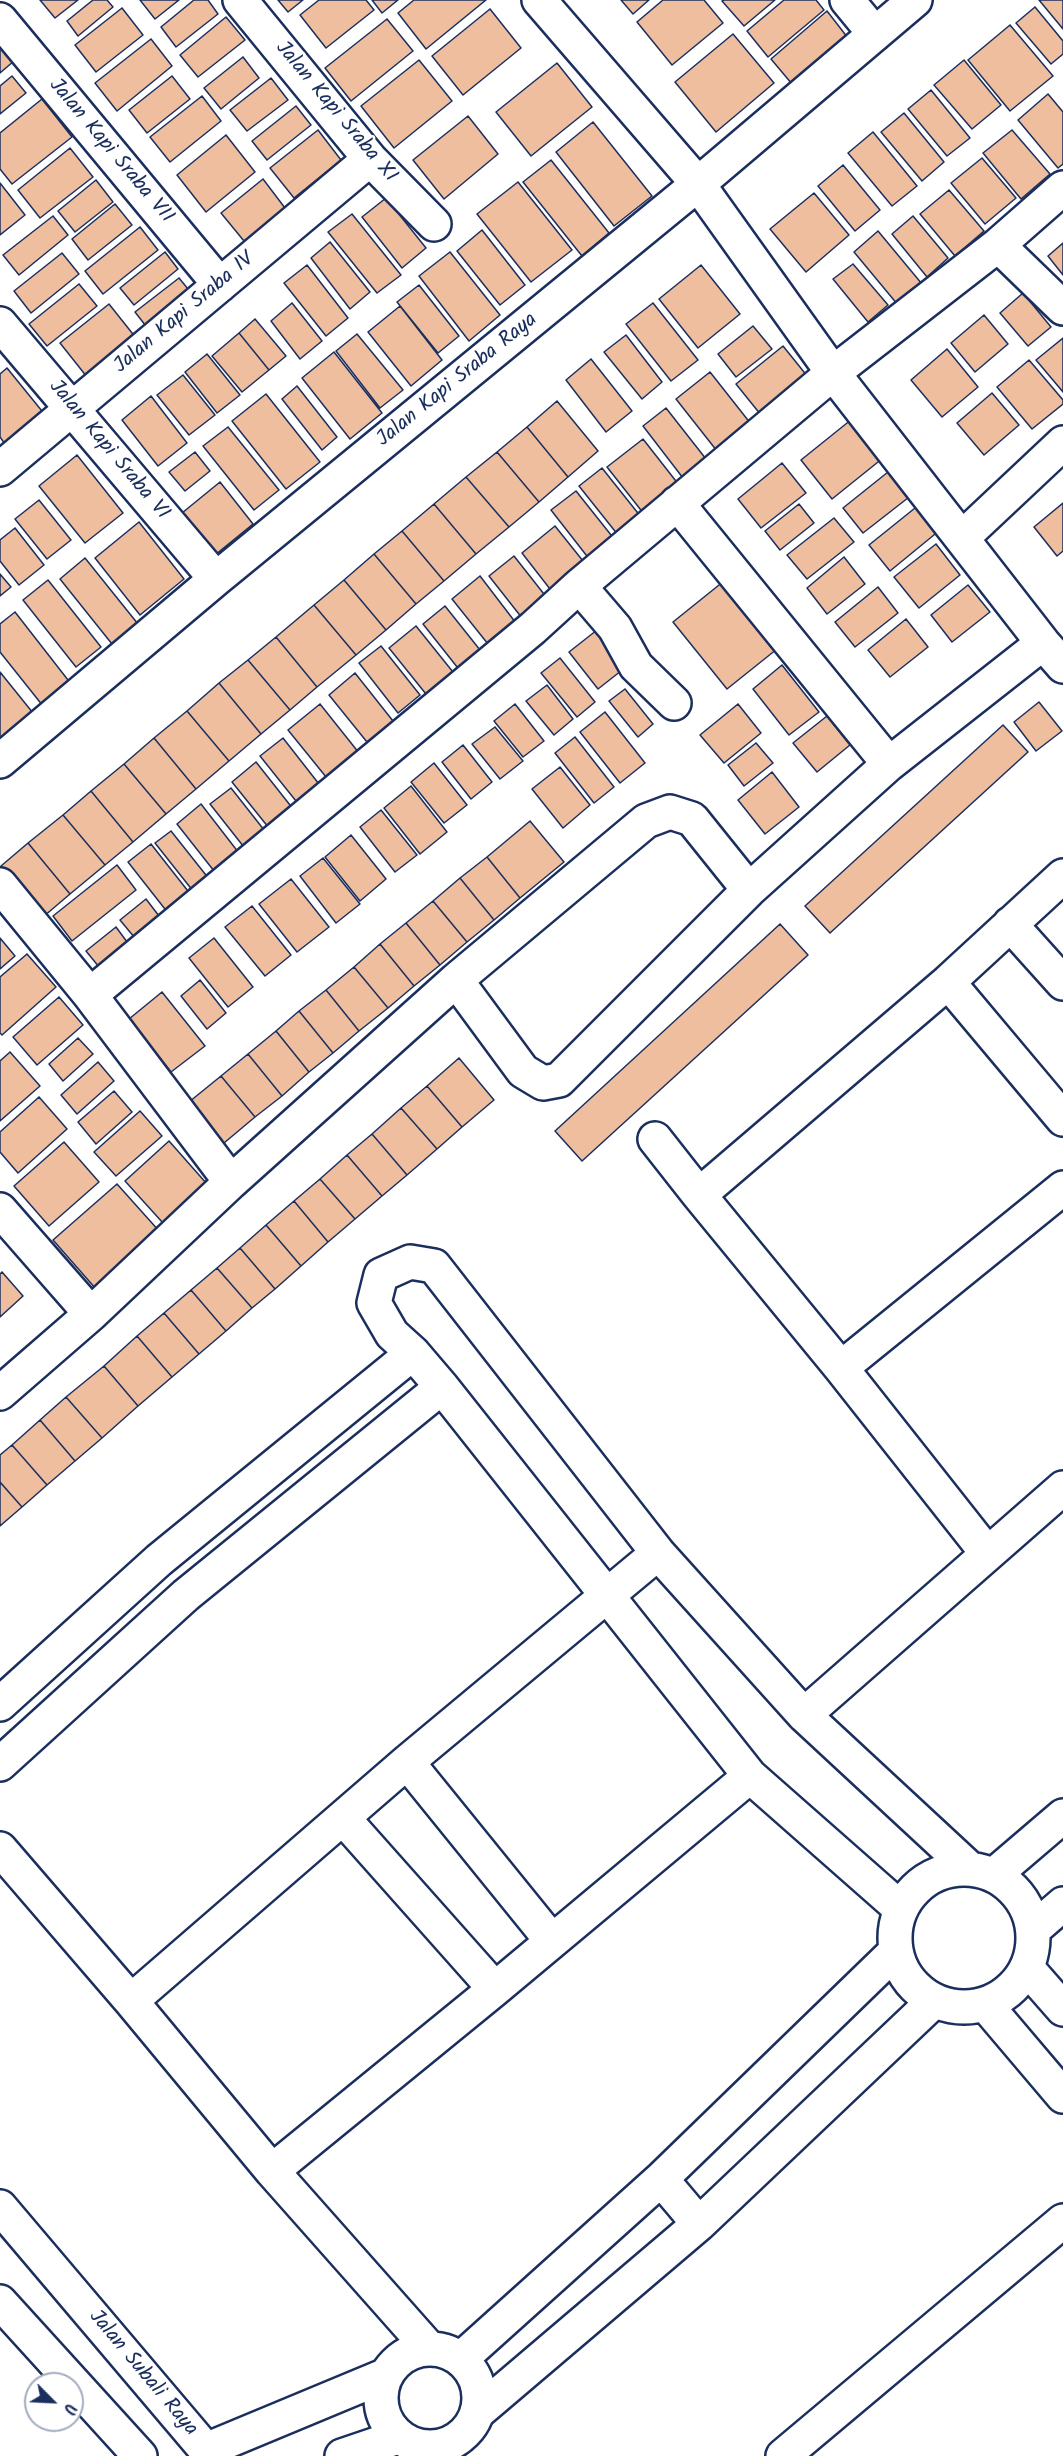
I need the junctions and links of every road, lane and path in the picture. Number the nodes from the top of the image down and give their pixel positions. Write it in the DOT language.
graph roads {
  1 [pos="240,0"];
  2 [pos="539,0"];
  3 [pos="847,0"];
  4 [pos="915,0"];
  5 [pos="0,20"];
  6 [pos="875,34"];
  7 [pos="370,159"];
  8 [pos="698,184"];
  9 [pos="1063,188"];
  10 [pos="434,224"];
  11 [pos="998,245"];
  12 [pos="220,285"];
  13 [pos="1063,308"];
  14 [pos="0,324"];
  15 [pos="833,373"];
  16 [pos="72,407"];
  17 [pos="1063,443"];
  18 [pos="0,469"];
  19 [pos="677,503"];
  20 [pos="962,538"];
  21 [pos="216,579"];
  22 [pos="579,586"];
  23 [pos="1053,654"];
  24 [pos="674,703"];
  25 [pos="0,761"];
  26 [pos="889,764"];
  27 [pos="1063,876"];
  28 [pos="0,885"];
  29 [pos="749,890"];
  30 [pos="1010,924"];
  31 [pos="456,980"];
  32 [pos="948,982"];
  33 [pos="1063,983"];
  34 [pos="90,995"];
  35 [pos="1063,1119"];
  36 [pos="655,1138"];
  37 [pos="231,1182"];
  38 [pos="1063,1188"];
  39 [pos="699,1195"];
  40 [pos="0,1210"];
  41 [pos="91,1314"];
  42 [pos="413,1353"];
  43 [pos="841,1368"];
  44 [pos="442,1387"];
  45 [pos="0,1393"];
  46 [pos="1063,1488"];
  47 [pos="658,1553"];
  48 [pos="987,1553"];
  49 [pos="159,1560"];
  50 [pos="605,1594"];
  51 [pos="186,1595"];
  52 [pos="0,1704"];
  53 [pos="804,1715"];
  54 [pos="407,1762"];
  55 [pos="0,1764"];
  56 [pos="750,1776"];
  57 [pos="1063,1815"];
  58 [pos="343,1818"];
  59 [pos="0,1849"];
  60 [pos="981,1871"];
  61 [pos="1063,1904"];
  62 [pos="901,1909"];
  63 [pos="1033,1930"];
  64 [pos="552,1941"];
  65 [pos="895,1952"];
  66 [pos="1027,1968"];
  67 [pos="495,1989"];
  68 [pos="131,2001"];
  69 [pos="934,2001"];
  70 [pos="985,2004"];
  71 [pos="1063,2008"];
  72 [pos="1063,2096"];
  73 [pos="272,2171"];
  74 [pos="661,2179"];
  75 [pos="4,2221"];
  76 [pos="1063,2221"];
  77 [pos="699,2224"];
  78 [pos="0,2302"];
  79 [pos="428,2347"];
  80 [pos="462,2358"];
  81 [pos="384,2376"];
  82 [pos="472,2434"];
  83 [pos="411,2447"];
  84 [pos="205,2453"];
  85 [pos="140,2456"];
  86 [pos="342,2456"];
  87 [pos="783,2456"];
  1 -- 7 [label="street, Jalan Kapi Sraba XI"];
  2 -- 8 [label="street"];
  3 -- 6 [label="street"];
  4 -- 6 [label="street, Jalan Kapi Sraba Raya"];
  5 -- 12 [label="street, Jalan Kapi Sraba VII"];
  6 -- 8 [label="street, Jalan Kapi Sraba Raya"];
  7 -- 10 [label="street, Jalan Kapi Sraba XI"];
  7 -- 12 [label="street, Jalan Kapi Sraba IV"];
  8 -- 15 [label="street"];
  8 -- 21 [label="street, Jalan Kapi Sraba Raya"];
  9 -- 11 [label="street"];
  11 -- 13 [label="street"];
  11 -- 15 [label="street"];
  12 -- 16 [label="street, Jalan Kapi Sraba IV"];
  14 -- 16 [label="street, Jalan Kapi Sraba VI"];
  15 -- 19 [label="street"];
  15 -- 20 [label="street"];
  16 -- 18 [label="street, Jalan Kapi Sraba IV"];
  16 -- 21 [label="street, Jalan Kapi Sraba VI"];
  17 -- 20 [label="street"];
  19 -- 22 [label="street"];
  19 -- 26 [label="street"];
  20 -- 23 [label="street"];
  21 -- 25 [label="street, Jalan Kapi Sraba Raya"];
  22 -- 24 [label="street"];
  22 -- 34 [label="street"];
  23 -- 26 [label="street"];
  26 -- 29 [label="street"];
  27 -- 30 [label="street"];
  28 -- 34 [label="street"];
  29 -- 31 [label="street"];
  29 -- 31 [label="street"];
  30 -- 32 [label="street"];
  30 -- 33 [label="street"];
  31 -- 37 [label="street"];
  32 -- 35 [label="street"];
  32 -- 39 [label="street"];
  34 -- 37 [label="street"];
  36 -- 39 [label="street"];
  37 -- 41 [label="street"];
  38 -- 43 [label="street"];
  39 -- 43 [label="street"];
  40 -- 41 [label="street"];
  41 -- 45 [label="street"];
  42 -- 44 [label="street"];
  42 -- 47 [label="street"];
  42 -- 49 [label="street"];
  43 -- 48 [label="street"];
  44 -- 50 [label="street"];
  44 -- 51 [label="street"];
  46 -- 48 [label="street"];
  47 -- 50 [label="street"];
  47 -- 53 [label="street"];
  48 -- 53 [label="street"];
  49 -- 51 [label="street"];
  49 -- 52 [label="street"];
  50 -- 54 [label="street"];
  50 -- 56 [label="street"];
  51 -- 55 [label="street"];
  53 -- 60 [label="street"];
  54 -- 58 [label="street"];
  54 -- 64 [label="street"];
  56 -- 62 [label="street"];
  56 -- 64 [label="street"];
  57 -- 60 [label="street"];
  58 -- 67 [label="street"];
  58 -- 68 [label="street"];
  59 -- 68 [label="street"];
  60 -- 62 [label="street"];
  60 -- 63 [label="street"];
  61 -- 63 [label="street"];
  62 -- 65 [label="street"];
  63 -- 66 [label="street"];
  64 -- 67 [label="street"];
  65 -- 69 [label="street"];
  65 -- 74 [label="street"];
  66 -- 70 [label="street"];
  66 -- 71 [label="street"];
  67 -- 73 [label="street"];
  68 -- 73 [label="street"];
  69 -- 70 [label="street"];
  69 -- 77 [label="street"];
  70 -- 72 [label="street"];
  73 -- 79 [label="street"];
  74 -- 77 [label="street"];
  74 -- 80 [label="street"];
  75 -- 84 [label="street, Jalan Subali Raya"];
  76 -- 87 [label="street"];
  77 -- 82 [label="street"];
  78 -- 85 [label="street"];
  79 -- 80 [label="street"];
  79 -- 81 [label="street"];
  80 -- 82 [label="street"];
  81 -- 83 [label="street"];
  81 -- 84 [label="street, Jalan Subali Raya"];
  82 -- 83 [label="street"];
  83 -- 86 [label="street"];
}
